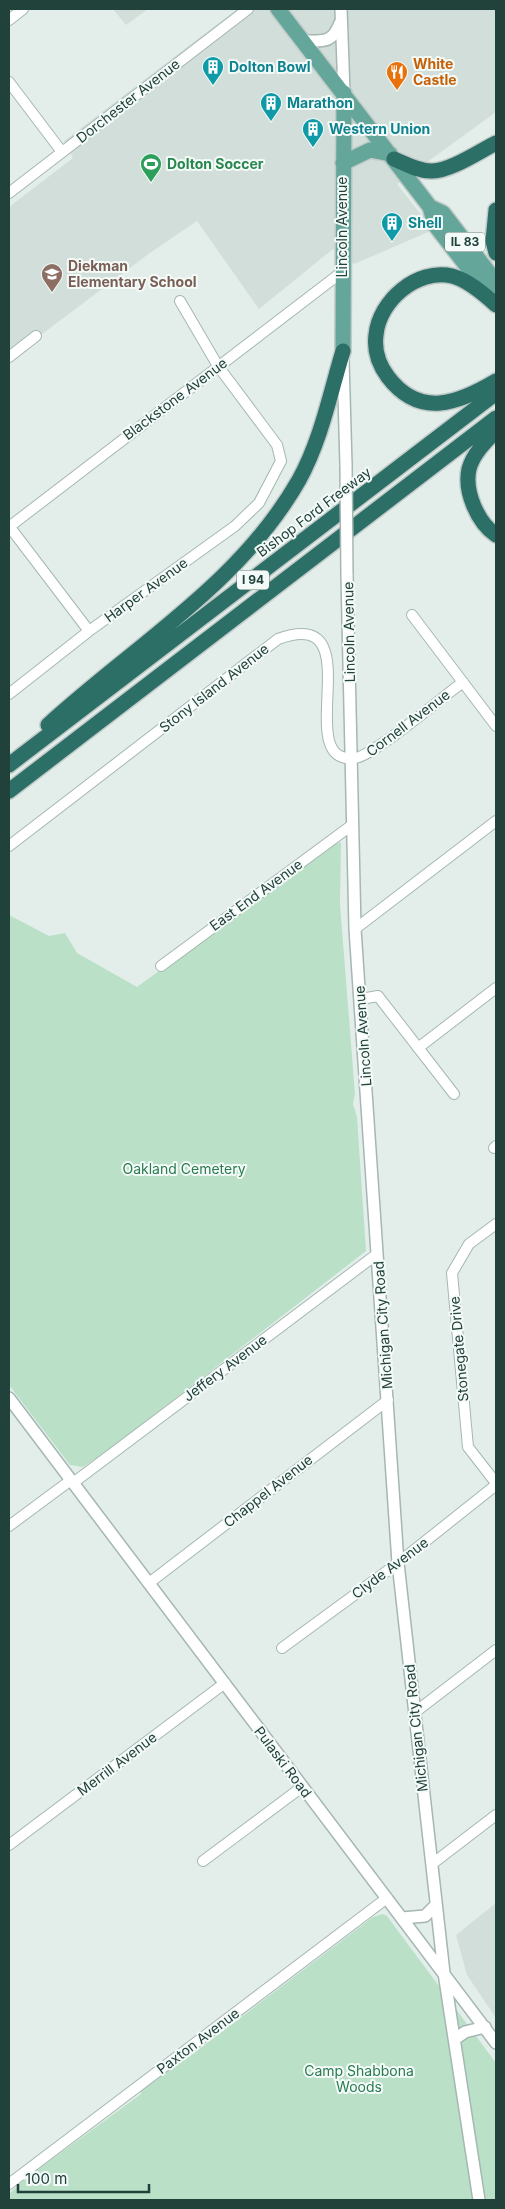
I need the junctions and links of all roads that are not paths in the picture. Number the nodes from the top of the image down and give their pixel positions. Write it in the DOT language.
graph roads {
  1 [pos="23,9"];
  2 [pos="248,9"];
  3 [pos="278,9"];
  4 [pos="341,14"];
  5 [pos="9,20"];
  6 [pos="303,41"];
  7 [pos="9,82"];
  8 [pos="344,93"];
  9 [pos="496,143"];
  10 [pos="62,152"];
  11 [pos="392,157"];
  12 [pos="343,163"];
  13 [pos="9,193"];
  14 [pos="430,207"];
  15 [pos="496,210"];
  16 [pos="496,253"];
  17 [pos="342,272"];
  18 [pos="496,282"];
  19 [pos="180,301"];
  20 [pos="496,304"];
  21 [pos="36,336"];
  22 [pos="343,351"];
  23 [pos="9,357"];
  24 [pos="218,366"];
  25 [pos="496,381"];
  26 [pos="496,393"];
  27 [pos="496,418"];
  28 [pos="496,431"];
  29 [pos="9,526"];
  30 [pos="496,535"];
  31 [pos="412,615"];
  32 [pos="89,631"];
  33 [pos="463,682"];
  34 [pos="9,694"];
  35 [pos="496,726"];
  36 [pos="352,759"];
  37 [pos="9,761"];
  38 [pos="9,765"];
  39 [pos="9,791"];
  40 [pos="496,821"];
  41 [pos="352,825"];
  42 [pos="9,846"];
  43 [pos="355,929"];
  44 [pos="161,966"];
  45 [pos="496,988"];
  46 [pos="361,999"];
  47 [pos="418,1048"];
  48 [pos="454,1094"];
  49 [pos="496,1224"];
  50 [pos="377,1254"];
  51 [pos="9,1398"];
  52 [pos="388,1400"];
  53 [pos="72,1481"];
  54 [pos="496,1484"];
  55 [pos="9,1526"];
  56 [pos="398,1563"];
  57 [pos="149,1583"];
  58 [pos="282,1648"];
  59 [pos="496,1650"];
  60 [pos="224,1683"];
  61 [pos="414,1712"];
  62 [pos="302,1787"];
  63 [pos="496,1815"];
  64 [pos="9,1845"];
  65 [pos="203,1861"];
  66 [pos="432,1864"];
  67 [pos="387,1898"];
  68 [pos="436,1905"];
  69 [pos="402,1918"];
  70 [pos="444,1973"];
  71 [pos="485,2028"];
  72 [pos="455,2040"];
  73 [pos="496,2043"];
  74 [pos="9,2184"];
  75 [pos="479,2200"];
  1 -- 5 [label="street"];
  2 -- 10 [label="street, Dorchester Avenue"];
  3 -- 6 [label="main road, IL 83"];
  4 -- 6 [label="street"];
  4 -- 8 [label="street, Lincoln Avenue"];
  6 -- 8 [label="main road, IL 83"];
  7 -- 10 [label="street"];
  8 -- 11 [label="main road, IL 83"];
  8 -- 12 [label="main road, Lincoln Avenue"];
  9 -- 11 [label="highway"];
  10 -- 13 [label="street, Dorchester Avenue"];
  11 -- 12 [label="main road"];
  11 -- 14 [label="main road, IL 83"];
  12 -- 17 [label="main road, Lincoln Avenue"];
  14 -- 18 [label="main road, IL 83"];
  14 -- 20 [label="main road"];
  15 -- 16 [label="highway"];
  17 -- 22 [label="main road, Lincoln Avenue"];
  17 -- 24 [label="street, Blackstone Avenue"];
  19 -- 24 [label="street, Harper Avenue"];
  20 -- 25 [label="highway"];
  21 -- 23 [label="street"];
  22 -- 36 [label="street, Lincoln Avenue, bridge"];
  22 -- 37 [label="highway"];
  24 -- 29 [label="street, Blackstone Avenue"];
  24 -- 32 [label="street, Harper Avenue"];
  26 -- 38 [label="highway, Bishop Ford Freeway / I 94"];
  27 -- 39 [label="highway, I 94"];
  28 -- 30 [label="highway"];
  29 -- 32 [label="street"];
  31 -- 33 [label="street"];
  32 -- 34 [label="street, Harper Avenue"];
  33 -- 35 [label="street"];
  33 -- 36 [label="street, Cornell Avenue"];
  36 -- 41 [label="street, Lincoln Avenue"];
  36 -- 42 [label="street, Stony Island Avenue"];
  40 -- 43 [label="street"];
  41 -- 43 [label="street, Lincoln Avenue"];
  41 -- 44 [label="street, East End Avenue"];
  43 -- 46 [label="street, Lincoln Avenue"];
  45 -- 47 [label="street"];
  46 -- 47 [label="street"];
  46 -- 50 [label="street, Lincoln Avenue"];
  47 -- 48 [label="street"];
  49 -- 54 [label="street, Stonegate Drive"];
  50 -- 52 [label="street, Michigan City Road"];
  50 -- 53 [label="street, Jeffery Avenue"];
  51 -- 53 [label="street, Pulaski Road"];
  52 -- 56 [label="street, Michigan City Road"];
  52 -- 57 [label="street, Chappel Avenue"];
  53 -- 55 [label="street"];
  53 -- 57 [label="street, Pulaski Road"];
  54 -- 56 [label="street, Clyde Avenue"];
  56 -- 58 [label="street, Clyde Avenue"];
  56 -- 61 [label="street, Michigan City Road"];
  57 -- 60 [label="street, Pulaski Road"];
  59 -- 61 [label="street"];
  60 -- 62 [label="street, Pulaski Road"];
  60 -- 64 [label="street, Merrill Avenue"];
  61 -- 66 [label="street, Michigan City Road"];
  62 -- 65 [label="street"];
  62 -- 67 [label="street, Pulaski Road"];
  63 -- 66 [label="street"];
  66 -- 68 [label="street, Michigan City Road"];
  67 -- 69 [label="street, Pulaski Road"];
  67 -- 74 [label="street, Paxton Avenue"];
  68 -- 69 [label="street"];
  68 -- 70 [label="street, Michigan City Road"];
  69 -- 70 [label="street, Pulaski Road"];
  70 -- 71 [label="street, Pulaski Road"];
  70 -- 72 [label="street, Michigan City Road"];
  71 -- 72 [label="street"];
  71 -- 73 [label="street, Pulaski Road"];
  72 -- 75 [label="street, Michigan City Road"];
}
